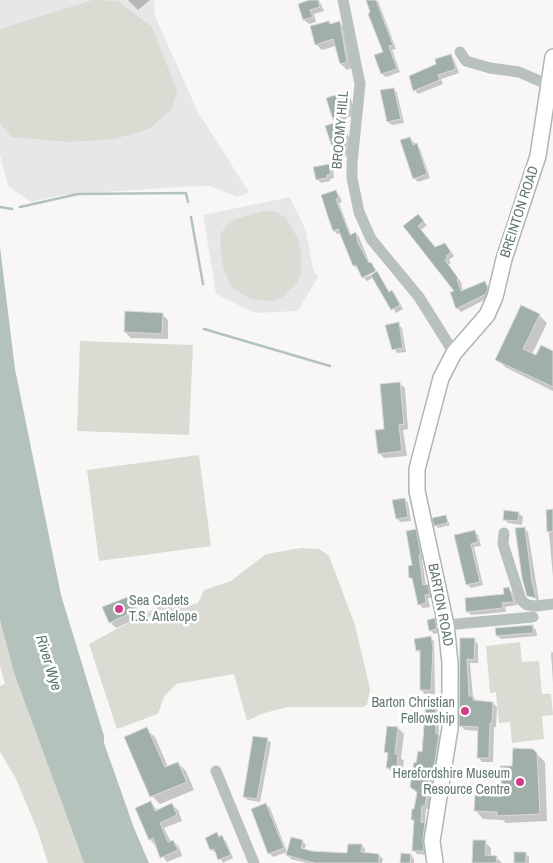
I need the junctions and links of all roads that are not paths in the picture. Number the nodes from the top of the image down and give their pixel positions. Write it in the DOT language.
graph roads {
  1 [pos="343,0"];
  2 [pos="460,52"];
  3 [pos="553,57"];
  4 [pos="549,85"];
  5 [pos="454,353"];
  6 [pos="504,533"];
  7 [pos="553,604"];
  8 [pos="533,617"];
  9 [pos="446,625"];
  10 [pos="216,771"];
  11 [pos="254,863"];
  12 [pos="435,863"];
  1 -- 5 [label="street, BROOMY HILL"];
  2 -- 4 [label="street"];
  3 -- 4 [label="street, BREINTON ROAD"];
  4 -- 5 [label="street, BREINTON ROAD"];
  5 -- 9 [label="street, BARTON ROAD"];
  6 -- 7 [label="street"];
  8 -- 9 [label="street"];
  9 -- 12 [label="street, BARTON ROAD"];
  10 -- 11 [label="street"];
}
